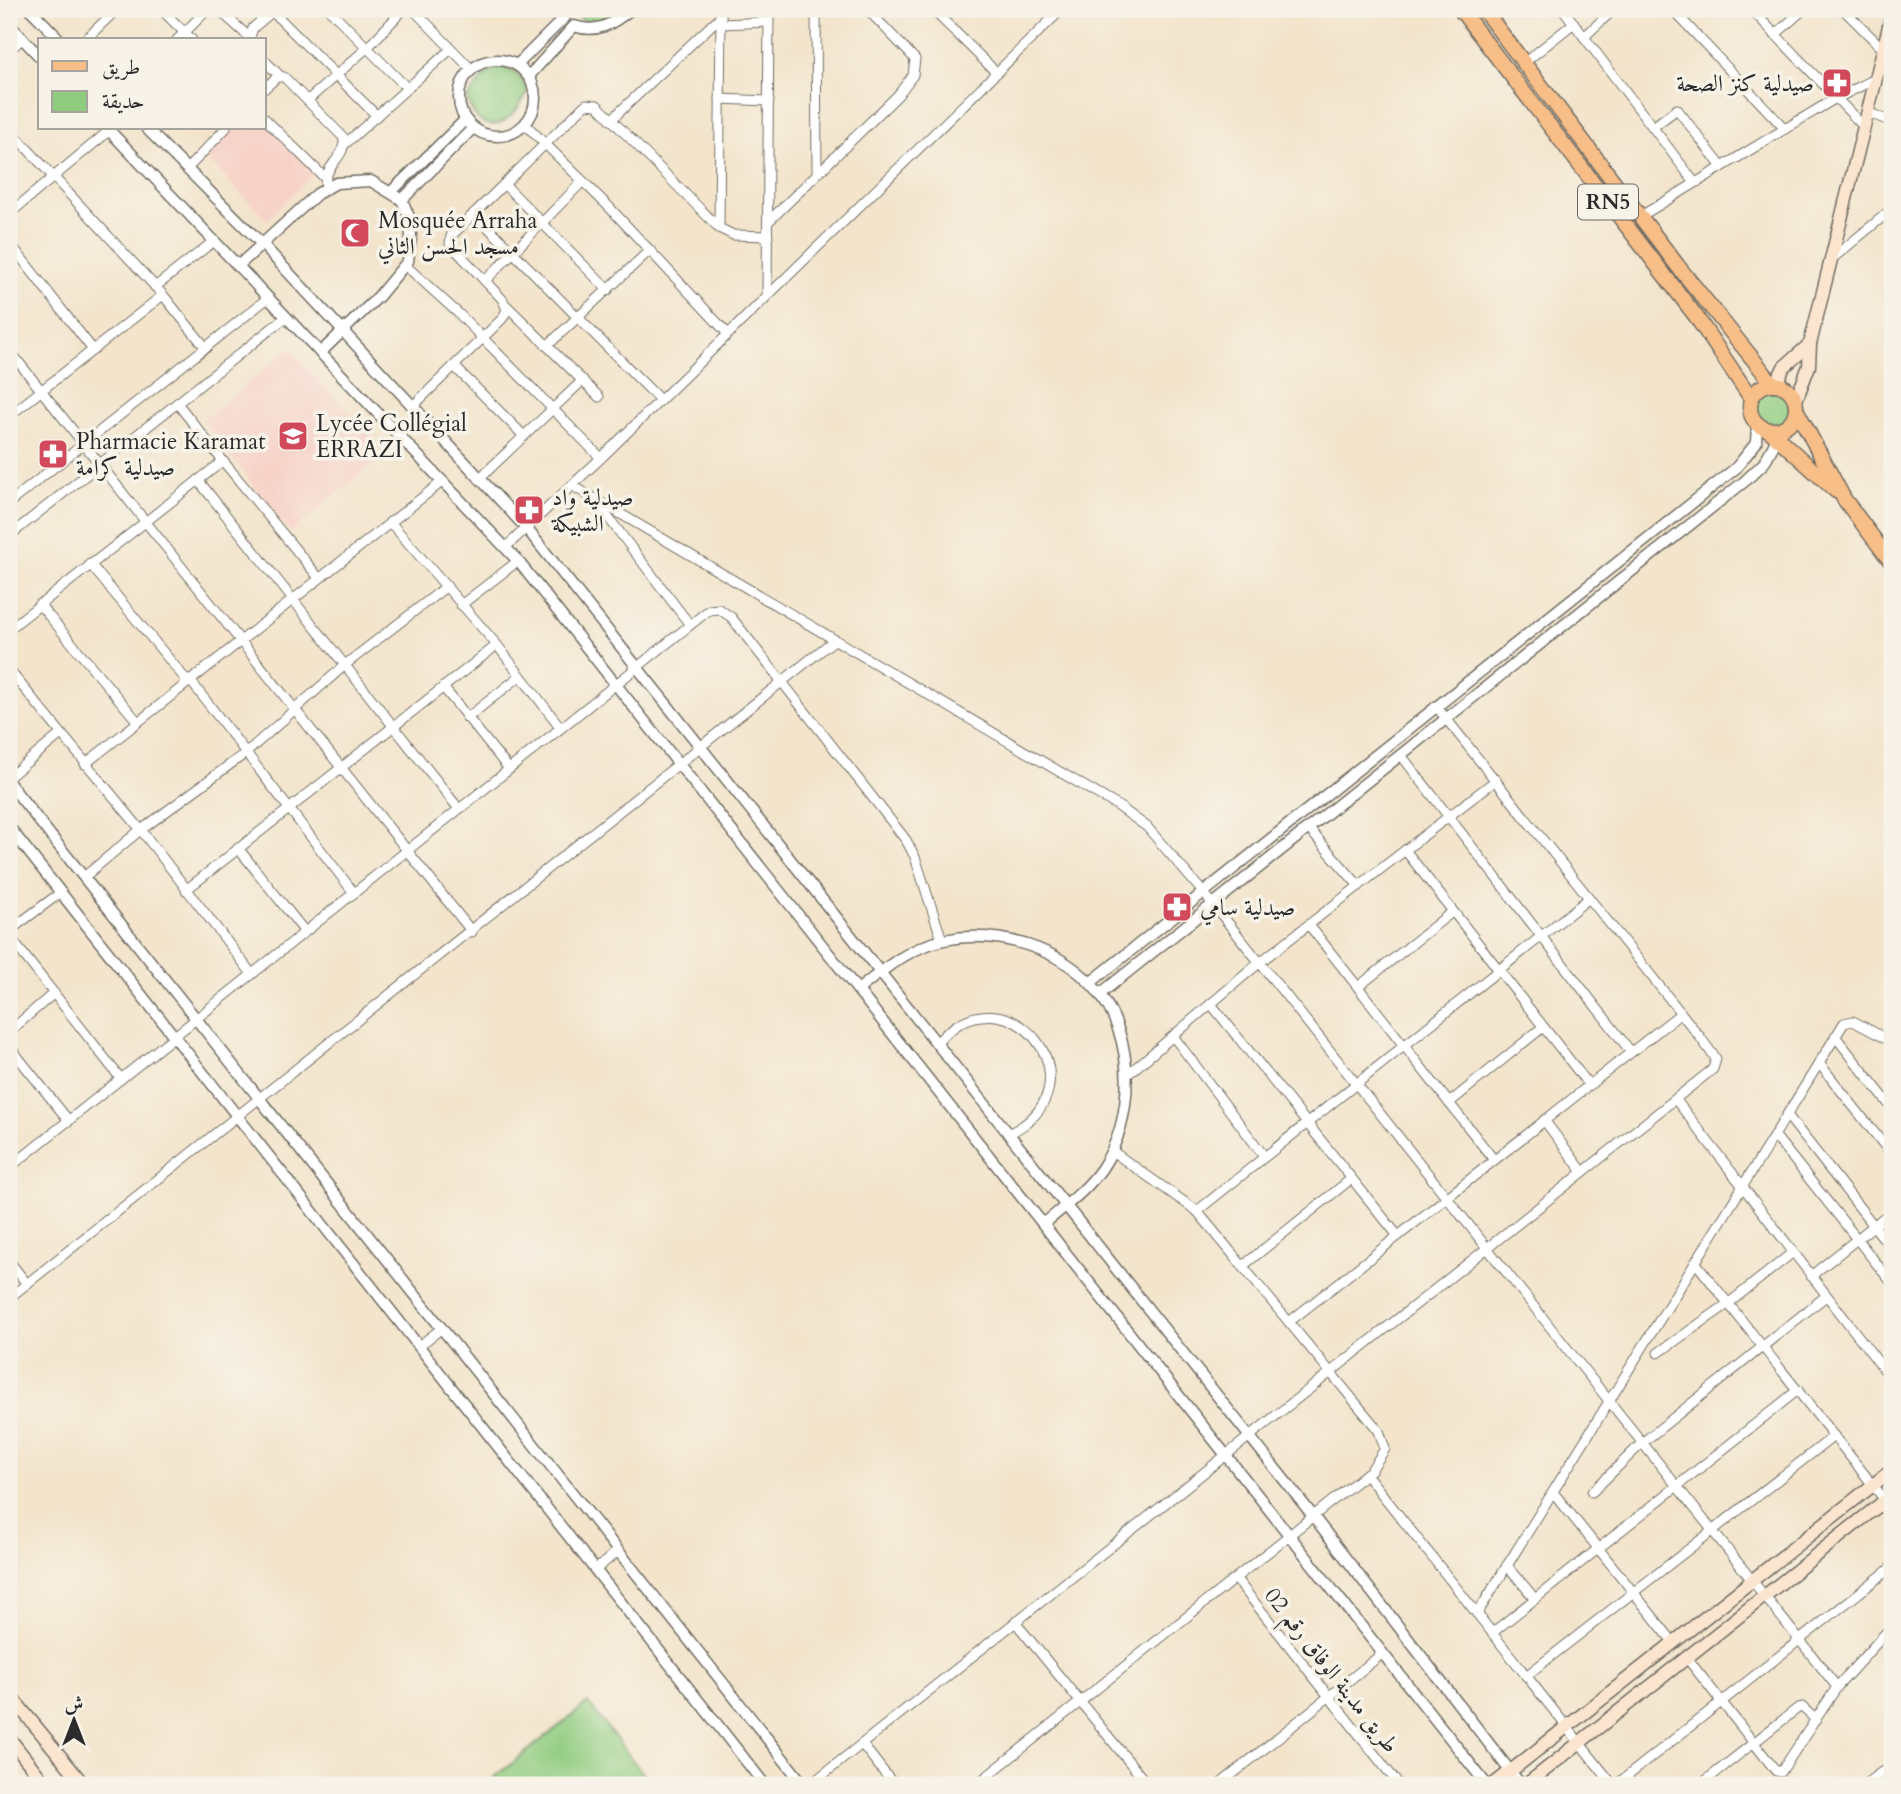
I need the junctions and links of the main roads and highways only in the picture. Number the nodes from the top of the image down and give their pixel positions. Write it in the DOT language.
graph roads {
  1 [pos="1460,9"];
  2 [pos="1483,9"];
  3 [pos="1892,14"];
  4 [pos="1810,344"];
  5 [pos="1774,384"];
  6 [pos="1751,398"];
  7 [pos="1796,406"];
  8 [pos="1771,429"];
  9 [pos="1844,499"];
  10 [pos="1892,563"];
  11 [pos="1892,1470"];
  12 [pos="1890,1502"];
  13 [pos="9,1694"];
  14 [pos="9,1738"];
  15 [pos="46,1785"];
  16 [pos="84,1785"];
  17 [pos="1493,1785"];
  18 [pos="1523,1785"];
  1 -- 6 [label="main road, RN5"];
  2 -- 5 [label="main road, RN5"];
  3 -- 4 [label="main road"];
  4 -- 5 [label="main road"];
  4 -- 7 [label="main road"];
  5 -- 6 [label="main road"];
  5 -- 7 [label="main road, RN5"];
  6 -- 8 [label="main road, RN5"];
  7 -- 8 [label="main road"];
  7 -- 9 [label="main road, RN5"];
  8 -- 9 [label="main road, RN5"];
  9 -- 10 [label="main road, RN5"];
  11 -- 17 [label="main road"];
  12 -- 18 [label="main road"];
  13 -- 16 [label="main road"];
  14 -- 15 [label="main road"];
}
